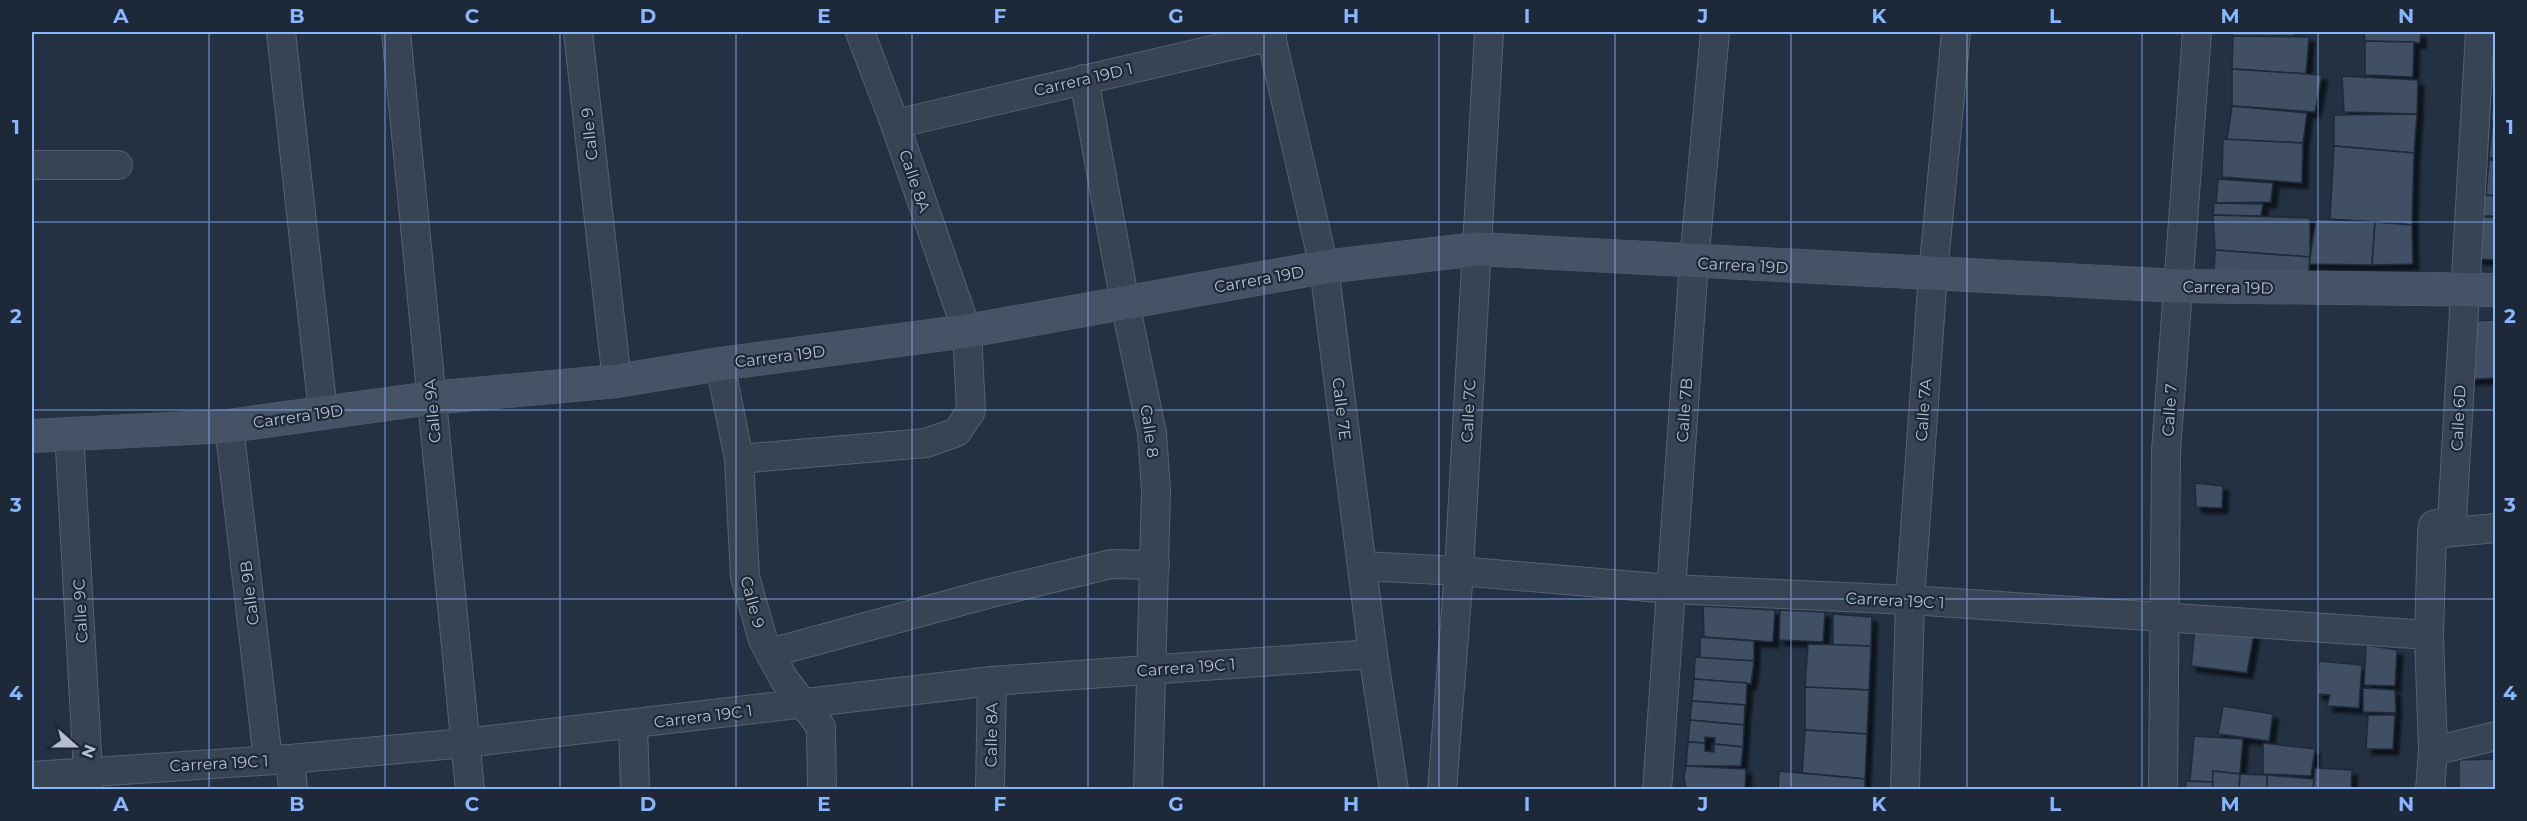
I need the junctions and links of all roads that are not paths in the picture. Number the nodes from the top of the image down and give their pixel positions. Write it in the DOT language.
graph roads {
  1 [pos="281,32"];
  2 [pos="396,32"];
  3 [pos="578,32"];
  4 [pos="860,32"];
  5 [pos="1489,32"];
  6 [pos="1714,32"];
  7 [pos="1956,32"];
  8 [pos="2197,32"];
  9 [pos="2480,32"];
  10 [pos="1271,34"];
  11 [pos="1084,79"];
  12 [pos="895,124"];
  13 [pos="32,165"];
  14 [pos="118,165"];
  15 [pos="1477,249"];
  16 [pos="1694,262"];
  17 [pos="1324,267"];
  18 [pos="1933,274"];
  19 [pos="2178,286"];
  20 [pos="2481,290"];
  21 [pos="1125,303"];
  22 [pos="967,331"];
  23 [pos="720,364"];
  24 [pos="617,381"];
  25 [pos="431,398"];
  26 [pos="323,412"];
  27 [pos="229,426"];
  28 [pos="69,432"];
  29 [pos="32,436"];
  30 [pos="739,459"];
  31 [pos="2496,528"];
  32 [pos="2432,534"];
  33 [pos="1155,565"];
  34 [pos="1362,566"];
  35 [pos="1459,571"];
  36 [pos="1671,589"];
  37 [pos="1910,600"];
  38 [pos="2165,618"];
  39 [pos="2429,636"];
  40 [pos="770,653"];
  41 [pos="1373,654"];
  42 [pos="1152,669"];
  43 [pos="992,681"];
  44 [pos="803,705"];
  45 [pos="633,724"];
  46 [pos="2496,736"];
  47 [pos="465,743"];
  48 [pos="2433,750"];
  49 [pos="279,760"];
  50 [pos="32,776"];
  51 [pos="89,780"];
  52 [pos="293,789"];
  53 [pos="470,789"];
  54 [pos="635,789"];
  55 [pos="822,789"];
  56 [pos="990,789"];
  57 [pos="1148,789"];
  58 [pos="1394,789"];
  59 [pos="1442,789"];
  60 [pos="1657,789"];
  61 [pos="1905,789"];
  62 [pos="2163,789"];
  63 [pos="2430,789"];
  1 -- 26 [label="street"];
  2 -- 25 [label="street, Calle 9A"];
  3 -- 24 [label="street, Calle 9"];
  4 -- 12 [label="street, Calle 8A"];
  5 -- 15 [label="street, Calle 7C"];
  6 -- 16 [label="street, Calle 7B"];
  7 -- 18 [label="street, Calle 7A"];
  8 -- 19 [label="street, Calle 7"];
  9 -- 20 [label="street, Calle 6D"];
  10 -- 11 [label="street, Carrera 19D 1"];
  10 -- 17 [label="street, Calle 7E"];
  11 -- 12 [label="street, Carrera 19D 1"];
  11 -- 21 [label="street, Calle 8"];
  12 -- 22 [label="street, Calle 8A"];
  13 -- 14 [label="street"];
  15 -- 16 [label="street, Carrera 19D"];
  15 -- 17 [label="street, Carrera 19D"];
  15 -- 35 [label="street, Calle 7C"];
  16 -- 18 [label="street, Carrera 19D"];
  16 -- 36 [label="street, Calle 7B"];
  17 -- 21 [label="street, Carrera 19D"];
  17 -- 34 [label="street, Calle 7E"];
  18 -- 19 [label="street, Carrera 19D"];
  18 -- 37 [label="street, Calle 7A"];
  19 -- 20 [label="street, Carrera 19D"];
  19 -- 38 [label="street, Calle 7"];
  20 -- 32 [label="street, Calle 6D"];
  21 -- 22 [label="street, Carrera 19D"];
  21 -- 33 [label="street, Calle 8"];
  22 -- 23 [label="street, Carrera 19D"];
  22 -- 30 [label="street, Calle 8A"];
  23 -- 24 [label="street, Carrera 19D"];
  23 -- 30 [label="street, Calle 9"];
  24 -- 25 [label="street, Carrera 19D"];
  25 -- 26 [label="street, Carrera 19D"];
  25 -- 47 [label="street, Calle 9A"];
  26 -- 27 [label="street, Carrera 19D"];
  27 -- 28 [label="street, Carrera 19D"];
  27 -- 49 [label="street, Calle 9B"];
  28 -- 29 [label="street, Carrera 19D"];
  28 -- 51 [label="street, Calle 9C"];
  30 -- 40 [label="street, Calle 9"];
  31 -- 32 [label="street"];
  32 -- 39 [label="street"];
  33 -- 40 [label="street"];
  33 -- 42 [label="street, Calle 8"];
  34 -- 35 [label="street, Carrera 19C 1"];
  34 -- 41 [label="street, Calle 7E"];
  35 -- 36 [label="street, Carrera 19C 1"];
  35 -- 59 [label="street, Calle 7C"];
  36 -- 37 [label="street, Carrera 19C 1"];
  36 -- 60 [label="street, Calle 7B"];
  37 -- 38 [label="street, Carrera 19C 1"];
  37 -- 61 [label="street, Calle 7A"];
  38 -- 39 [label="street, Carrera 19C 1"];
  38 -- 62 [label="street, Calle 7"];
  39 -- 48 [label="street"];
  40 -- 44 [label="street, Calle 9"];
  41 -- 42 [label="street, Carrera 19C 1"];
  41 -- 58 [label="street, Calle 7E"];
  42 -- 43 [label="street, Carrera 19C 1"];
  42 -- 57 [label="street, Calle 8"];
  43 -- 44 [label="street, Carrera 19C 1"];
  43 -- 56 [label="street, Calle 8A"];
  44 -- 45 [label="street, Carrera 19C 1"];
  44 -- 55 [label="street, Calle 9"];
  45 -- 47 [label="street, Carrera 19C 1"];
  45 -- 54 [label="street"];
  46 -- 48 [label="street"];
  47 -- 49 [label="street, Carrera 19C 1"];
  47 -- 53 [label="street, Calle 9A"];
  48 -- 63 [label="street"];
  49 -- 51 [label="street, Carrera 19C 1"];
  49 -- 52 [label="street, Calle 9B"];
  50 -- 51 [label="street, Carrera 19C 1"];
}
